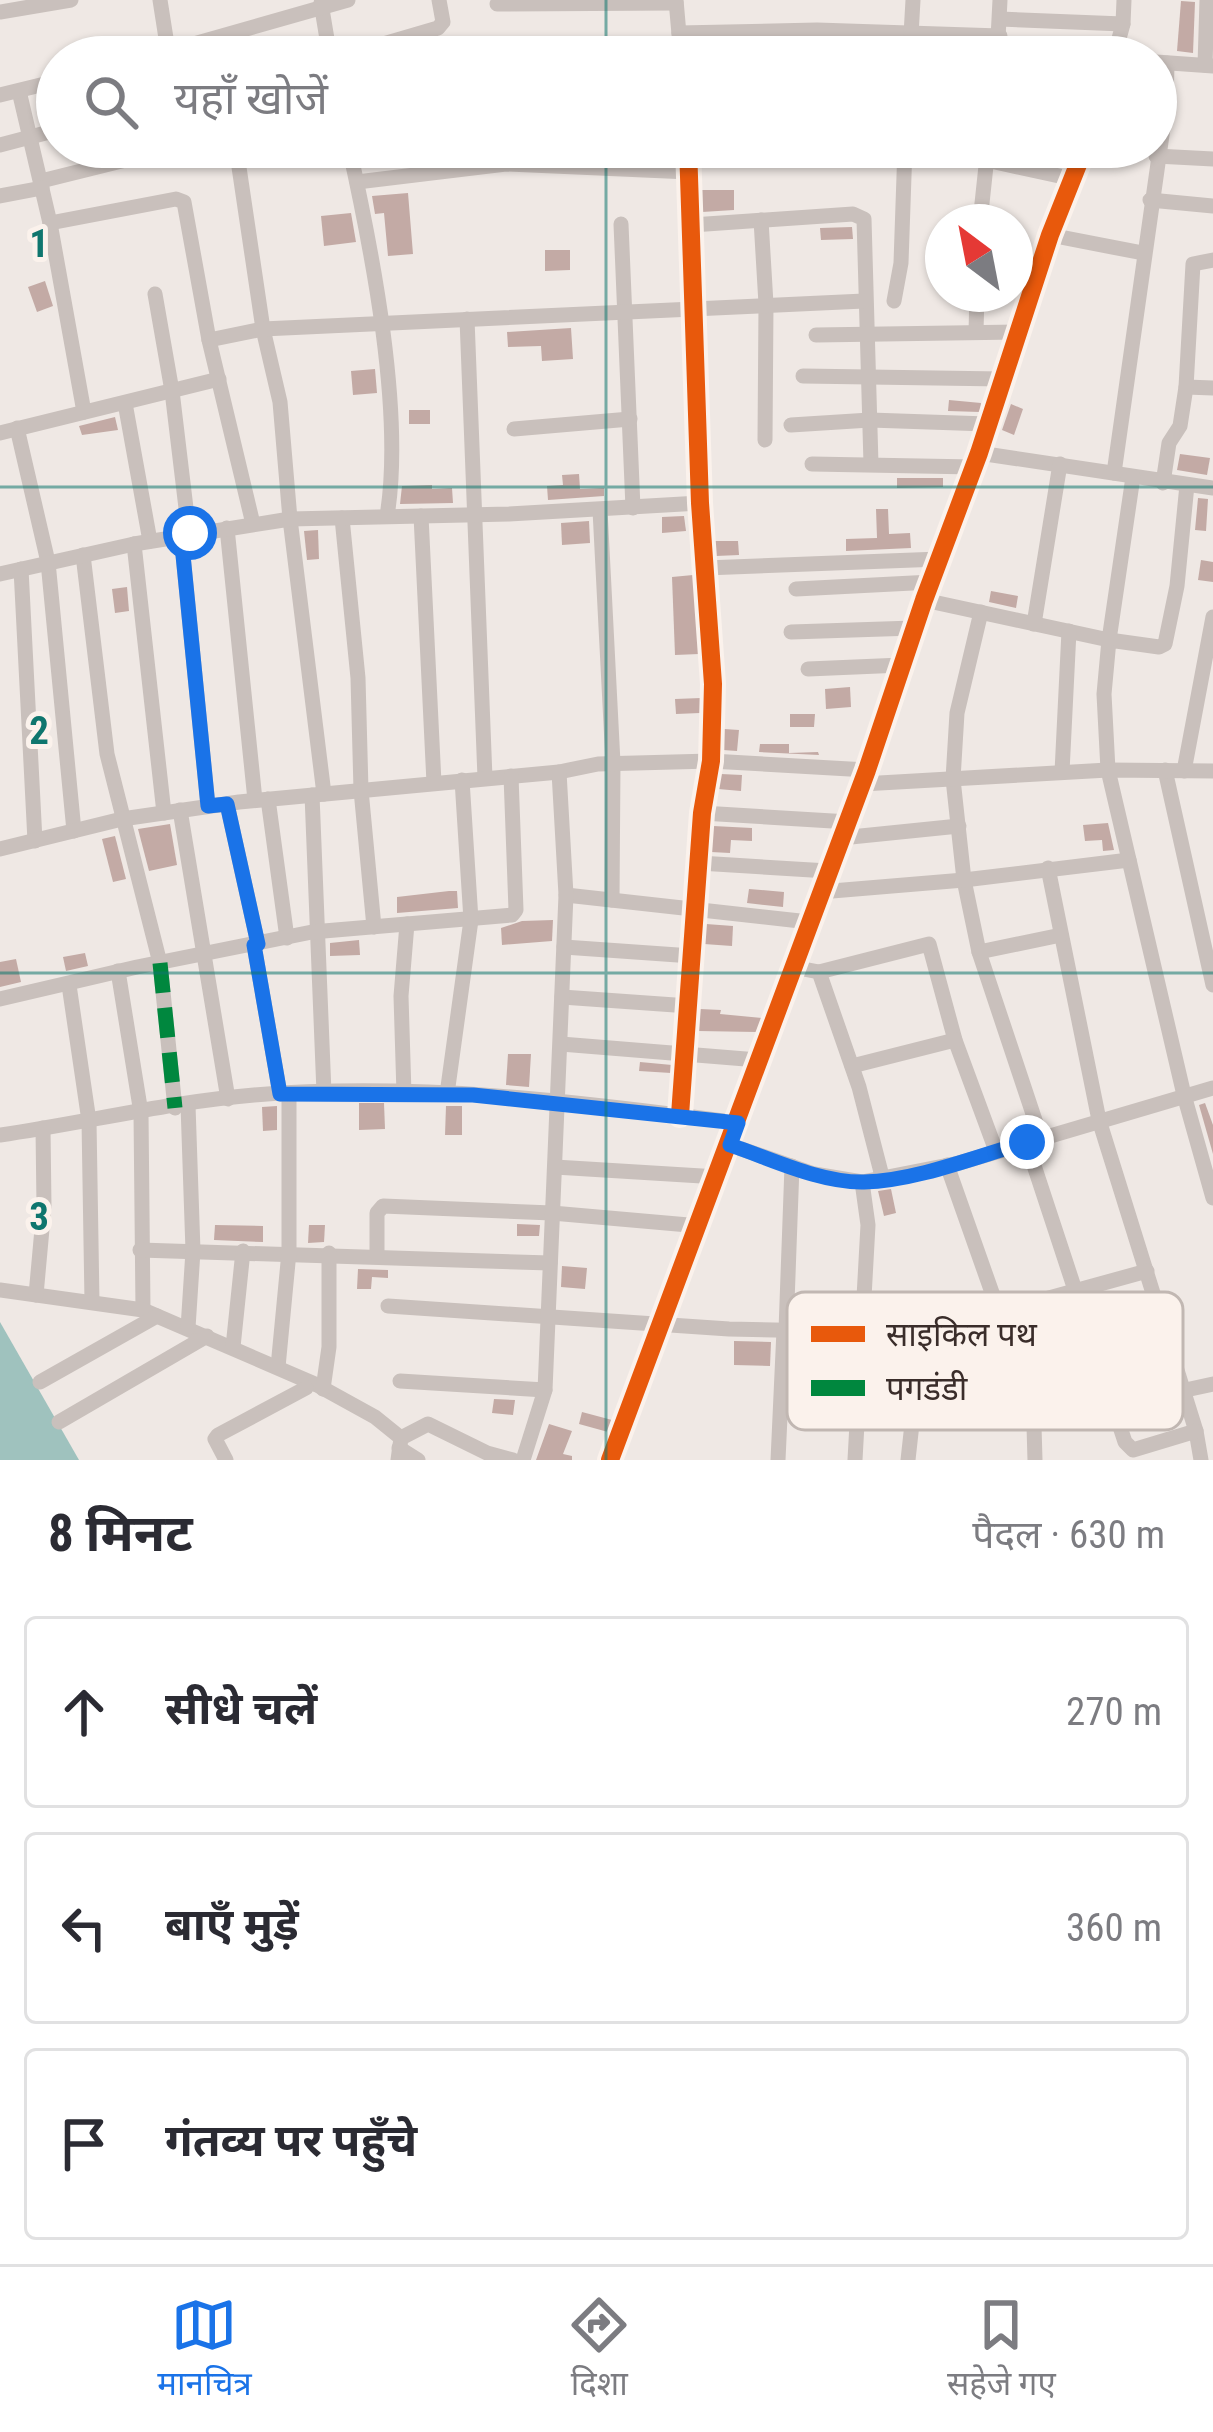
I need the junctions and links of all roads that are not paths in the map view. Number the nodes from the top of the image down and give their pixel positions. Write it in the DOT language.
graph roads {
  1 [pos="71,0"];
  2 [pos="160,0"];
  3 [pos="348,0"];
  4 [pos="439,0"];
  5 [pos="913,0"];
  6 [pos="1000,0"];
  7 [pos="1124,0"];
  8 [pos="1207,0"];
  9 [pos="676,2"];
  10 [pos="321,4"];
  11 [pos="497,4"];
  12 [pos="0,12"];
  13 [pos="1123,24"];
  14 [pos="1000,27"];
  15 [pos="679,33"];
  16 [pos="912,35"];
  17 [pos="166,36"];
  18 [pos="220,36"];
  19 [pos="329,36"];
  20 [pos="410,36"];
  21 [pos="679,36"];
  22 [pos="999,36"];
  23 [pos="1120,36"];
  24 [pos="1177,64"];
  25 [pos="1209,66"];
  26 [pos="36,87"];
  27 [pos="19,91"];
  28 [pos="0,95"];
  29 [pos="36,136"];
  30 [pos="31,137"];
  31 [pos="0,145"];
  32 [pos="1177,157"];
  33 [pos="36,159"];
  34 [pos="1213,159"];
  35 [pos="38,168"];
  36 [pos="103,168"];
  37 [pos="239,168"];
  38 [pos="354,168"];
  39 [pos="473,168"];
  40 [pos="598,168"];
  41 [pos="689,168"];
  42 [pos="904,168"];
  43 [pos="985,168"];
  44 [pos="1037,168"];
  45 [pos="1077,168"];
  46 [pos="1154,168"];
  47 [pos="689,172"];
  48 [pos="1073,179"];
  49 [pos="357,182"];
  50 [pos="42,185"];
  51 [pos="0,196"];
  52 [pos="1150,200"];
  53 [pos="982,204"];
  54 [pos="1213,206"];
  55 [pos="761,220"];
  56 [pos="50,223"];
  57 [pos="622,224"];
  58 [pos="692,225"];
  59 [pos="1050,235"];
  60 [pos="1143,253"];
  61 [pos="1213,260"];
  62 [pos="155,295"];
  63 [pos="864,301"];
  64 [pos="894,302"];
  65 [pos="766,304"];
  66 [pos="695,306"];
  67 [pos="626,310"];
  68 [pos="977,312"];
  69 [pos="467,319"];
  70 [pos="380,324"];
  71 [pos="262,329"];
  72 [pos="976,332"];
  73 [pos="1018,332"];
  74 [pos="866,334"];
  75 [pos="816,335"];
  76 [pos="209,340"];
  77 [pos="803,376"];
  78 [pos="869,376"];
  79 [pos="219,379"];
  80 [pos="1002,379"];
  81 [pos="1186,387"];
  82 [pos="1213,388"];
  83 [pos="172,391"];
  84 [pos="125,403"];
  85 [pos="84,412"];
  86 [pos="629,419"];
  87 [pos="870,420"];
  88 [pos="791,424"];
  89 [pos="988,424"];
  90 [pos="514,429"];
  91 [pos="9,430"];
  92 [pos="765,440"];
  93 [pos="977,460"];
  94 [pos="812,464"];
  95 [pos="871,464"];
  96 [pos="1060,464"];
  97 [pos="1114,473"];
  98 [pos="1132,477"];
  99 [pos="1163,483"];
  100 [pos="1187,485"];
  101 [pos="1213,488"];
  102 [pos="700,503"];
  103 [pos="633,508"];
  104 [pos="600,510"];
  105 [pos="472,515"];
  106 [pos="387,516"];
  107 [pos="421,516"];
  108 [pos="342,518"];
  109 [pos="290,519"];
  110 [pos="253,524"];
  111 [pos="227,528"];
  112 [pos="185,534"];
  113 [pos="142,543"];
  114 [pos="83,555"];
  115 [pos="940,559"];
  116 [pos="48,562"];
  117 [pos="705,568"];
  118 [pos="21,569"];
  119 [pos="0,574"];
  120 [pos="932,582"];
  121 [pos="796,589"];
  122 [pos="924,600"];
  123 [pos="981,612"];
  124 [pos="1213,616"];
  125 [pos="1034,624"];
  126 [pos="914,628"];
  127 [pos="1070,631"];
  128 [pos="791,632"];
  129 [pos="1109,640"];
  130 [pos="902,665"];
  131 [pos="808,669"];
  132 [pos="711,761"];
  133 [pos="614,763"];
  134 [pos="1108,770"];
  135 [pos="1165,770"];
  136 [pos="1184,771"];
  137 [pos="1213,771"];
  138 [pos="559,772"];
  139 [pos="1062,772"];
  140 [pos="511,776"];
  141 [pos="865,777"];
  142 [pos="485,778"];
  143 [pos="953,779"];
  144 [pos="462,780"];
  145 [pos="434,783"];
  146 [pos="361,790"];
  147 [pos="318,794"];
  148 [pos="261,800"];
  149 [pos="227,804"];
  150 [pos="208,806"];
  151 [pos="172,812"];
  152 [pos="702,813"];
  153 [pos="122,819"];
  154 [pos="958,826"];
  155 [pos="845,830"];
  156 [pos="74,831"];
  157 [pos="35,841"];
  158 [pos="0,850"];
  159 [pos="1129,860"];
  160 [pos="699,862"];
  161 [pos="1048,868"];
  162 [pos="828,871"];
  163 [pos="964,880"];
  164 [pos="820,892"];
  165 [pos="566,895"];
  166 [pos="612,900"];
  167 [pos="696,908"];
  168 [pos="471,920"];
  169 [pos="809,922"];
  170 [pos="407,925"];
  171 [pos="374,927"];
  172 [pos="315,932"];
  173 [pos="1061,935"];
  174 [pos="287,938"];
  175 [pos="256,944"];
  176 [pos="564,947"];
  177 [pos="979,952"];
  178 [pos="206,955"];
  179 [pos="692,956"];
  180 [pos="160,963"];
  181 [pos="794,967"];
  182 [pos="118,971"];
  183 [pos="819,972"];
  184 [pos="69,985"];
  185 [pos="1213,985"];
  186 [pos="562,997"];
  187 [pos="0,999"];
  188 [pos="688,1006"];
  189 [pos="955,1040"];
  190 [pos="561,1044"];
  191 [pos="684,1051"];
  192 [pos="758,1060"];
  193 [pos="852,1066"];
  194 [pos="1213,1088"];
  195 [pos="324,1093"];
  196 [pos="284,1094"];
  197 [pos="404,1094"];
  198 [pos="447,1094"];
  199 [pos="1184,1095"];
  200 [pos="227,1099"];
  201 [pos="560,1104"];
  202 [pos="182,1107"];
  203 [pos="141,1113"];
  204 [pos="680,1115"];
  205 [pos="1099,1120"];
  206 [pos="89,1121"];
  207 [pos="738,1123"];
  208 [pos="43,1128"];
  209 [pos="0,1135"];
  210 [pos="1034,1140"];
  211 [pos="730,1145"];
  212 [pos="996,1151"];
  213 [pos="947,1165"];
  214 [pos="792,1166"];
  215 [pos="555,1167"];
  216 [pos="718,1177"];
  217 [pos="883,1180"];
  218 [pos="862,1182"];
  219 [pos="1213,1198"];
  220 [pos="552,1213"];
  221 [pos="700,1226"];
  222 [pos="140,1250"];
  223 [pos="193,1251"];
  224 [pos="243,1252"];
  225 [pos="289,1252"];
  226 [pos="329,1253"];
  227 [pos="377,1254"];
  228 [pos="550,1263"];
  229 [pos="1147,1271"];
  230 [pos="0,1290"];
  231 [pos="1078,1291"];
  232 [pos="864,1292"];
  233 [pos="994,1292"];
  234 [pos="1074,1292"];
  235 [pos="1153,1292"];
  236 [pos="36,1294"];
  237 [pos="92,1302"];
  238 [pos="388,1306"];
  239 [pos="150,1313"];
  240 [pos="548,1316"];
  241 [pos="663,1324"];
  242 [pos="188,1328"];
  243 [pos="785,1330"];
  244 [pos="207,1336"];
  245 [pos="233,1347"];
  246 [pos="278,1367"];
  247 [pos="400,1381"];
  248 [pos="40,1382"];
  249 [pos="1213,1384"];
  250 [pos="315,1388"];
  251 [pos="545,1390"];
  252 [pos="1183,1391"];
  253 [pos="1183,1396"];
  254 [pos="59,1422"];
  255 [pos="857,1430"];
  256 [pos="911,1430"];
  257 [pos="1033,1430"];
  258 [pos="1123,1430"];
  259 [pos="1196,1431"];
  260 [pos="398,1453"];
  261 [pos="226,1460"];
  262 [pos="418,1460"];
  263 [pos="513,1460"];
  264 [pos="523,1460"];
  265 [pos="610,1460"];
  266 [pos="778,1460"];
  267 [pos="855,1460"];
  268 [pos="908,1460"];
  269 [pos="1035,1460"];
  270 [pos="1201,1460"];
  1 -- 12 [label="street"];
  2 -- 17 [label="street"];
  3 -- 10 [label="street"];
  4 -- 20 [label="street"];
  5 -- 16 [label="street"];
  6 -- 14 [label="street"];
  7 -- 13 [label="street"];
  8 -- 25 [label="street"];
  9 -- 11 [label="street"];
  9 -- 15 [label="street"];
  10 -- 18 [label="street"];
  10 -- 19 [label="street"];
  13 -- 14 [label="street"];
  13 -- 23 [label="street"];
  14 -- 16 [label="street"];
  14 -- 22 [label="street"];
  15 -- 16 [label="street"];
  15 -- 21 [label="street"];
  24 -- 25 [label="street"];
  26 -- 27 [label="street"];
  27 -- 28 [label="street"];
  27 -- 30 [label="street"];
  29 -- 30 [label="street"];
  30 -- 31 [label="street"];
  30 -- 33 [label="street"];
  32 -- 34 [label="street"];
  35 -- 50 [label="street"];
  36 -- 50 [label="street"];
  37 -- 71 [label="street"];
  38 -- 49 [label="street"];
  39 -- 49 [label="street"];
  40 -- 47 [label="street"];
  41 -- 47 [label="street"];
  42 -- 64 [label="street"];
  43 -- 53 [label="street"];
  44 -- 48 [label="street"];
  45 -- 48 [label="street"];
  46 -- 52 [label="street"];
  47 -- 58 [label="street"];
  48 -- 59 [label="street"];
  49 -- 70 [label="street"];
  50 -- 51 [label="street"];
  50 -- 56 [label="street"];
  52 -- 54 [label="street"];
  52 -- 60 [label="street"];
  55 -- 58 [label="street"];
  55 -- 63 [label="street"];
  55 -- 65 [label="street"];
  56 -- 76 [label="street"];
  56 -- 85 [label="street"];
  57 -- 67 [label="street"];
  58 -- 66 [label="street"];
  59 -- 60 [label="street"];
  59 -- 73 [label="street"];
  60 -- 97 [label="street"];
  61 -- 81 [label="street"];
  62 -- 83 [label="street"];
  63 -- 65 [label="street"];
  63 -- 74 [label="street"];
  65 -- 66 [label="street"];
  65 -- 92 [label="street"];
  66 -- 67 [label="street"];
  66 -- 102 [label="street"];
  67 -- 69 [label="street"];
  67 -- 86 [label="street"];
  68 -- 72 [label="street"];
  69 -- 70 [label="street"];
  69 -- 105 [label="street"];
  70 -- 71 [label="street"];
  70 -- 106 [label="street"];
  71 -- 76 [label="street"];
  71 -- 109 [label="street"];
  72 -- 73 [label="street"];
  72 -- 74 [label="street"];
  73 -- 80 [label="street"];
  74 -- 75 [label="street"];
  74 -- 78 [label="street"];
  76 -- 79 [label="street"];
  77 -- 78 [label="street"];
  78 -- 80 [label="street"];
  78 -- 87 [label="street"];
  79 -- 83 [label="street"];
  79 -- 110 [label="street"];
  80 -- 89 [label="street"];
  81 -- 82 [label="street"];
  81 -- 99 [label="street"];
  83 -- 84 [label="street"];
  83 -- 112 [label="street"];
  84 -- 85 [label="street"];
  84 -- 113 [label="street"];
  85 -- 91 [label="street"];
  86 -- 90 [label="street"];
  86 -- 103 [label="street"];
  87 -- 88 [label="street"];
  87 -- 89 [label="street"];
  87 -- 95 [label="street"];
  89 -- 93 [label="street"];
  91 -- 116 [label="street"];
  93 -- 95 [label="street"];
  93 -- 96 [label="street"];
  93 -- 115 [label="street"];
  94 -- 95 [label="street"];
  96 -- 97 [label="street"];
  96 -- 125 [label="street"];
  97 -- 98 [label="street"];
  98 -- 99 [label="street"];
  98 -- 129 [label="street"];
  99 -- 100 [label="street"];
  100 -- 101 [label="street"];
  100 -- 129 [label="street"];
  102 -- 103 [label="street"];
  102 -- 117 [label="street"];
  103 -- 104 [label="street"];
  104 -- 105 [label="street"];
  104 -- 133 [label="street"];
  105 -- 107 [label="street"];
  105 -- 142 [label="street"];
  106 -- 107 [label="street"];
  106 -- 108 [label="street"];
  107 -- 145 [label="street"];
  108 -- 109 [label="street"];
  108 -- 146 [label="street"];
  109 -- 110 [label="street"];
  109 -- 147 [label="street"];
  110 -- 111 [label="street"];
  111 -- 112 [label="street"];
  111 -- 148 [label="street"];
  112 -- 113 [label="street"];
  112 -- 150 [label="street"];
  113 -- 114 [label="street"];
  113 -- 151 [label="street"];
  114 -- 116 [label="street"];
  114 -- 153 [label="street"];
  115 -- 117 [label="street"];
  115 -- 120 [label="street"];
  116 -- 118 [label="street"];
  116 -- 156 [label="street"];
  117 -- 132 [label="street"];
  118 -- 119 [label="street"];
  118 -- 157 [label="street"];
  120 -- 121 [label="street"];
  120 -- 122 [label="street"];
  122 -- 123 [label="street"];
  122 -- 126 [label="street"];
  123 -- 125 [label="street"];
  123 -- 143 [label="street"];
  124 -- 136 [label="street"];
  125 -- 127 [label="street"];
  126 -- 128 [label="street"];
  126 -- 130 [label="street"];
  127 -- 129 [label="street"];
  127 -- 139 [label="street"];
  129 -- 134 [label="street"];
  130 -- 131 [label="street"];
  130 -- 141 [label="street"];
  132 -- 133 [label="street"];
  132 -- 141 [label="street"];
  132 -- 152 [label="street"];
  133 -- 138 [label="street"];
  133 -- 166 [label="street"];
  134 -- 135 [label="street"];
  134 -- 139 [label="street"];
  134 -- 159 [label="street"];
  135 -- 136 [label="street"];
  135 -- 185 [label="street"];
  136 -- 137 [label="street"];
  138 -- 140 [label="street"];
  138 -- 165 [label="street"];
  139 -- 143 [label="street"];
  140 -- 142 [label="street"];
  140 -- 168 [label="street"];
  141 -- 143 [label="street"];
  141 -- 155 [label="street"];
  142 -- 144 [label="street"];
  143 -- 154 [label="street"];
  144 -- 145 [label="street"];
  144 -- 168 [label="street"];
  145 -- 146 [label="street"];
  146 -- 147 [label="street"];
  146 -- 171 [label="street"];
  147 -- 148 [label="street"];
  147 -- 172 [label="street"];
  148 -- 149 [label="street"];
  148 -- 174 [label="street"];
  149 -- 150 [label="street"];
  149 -- 175 [label="street"];
  150 -- 151 [label="street"];
  151 -- 153 [label="street"];
  151 -- 178 [label="street"];
  152 -- 155 [label="street"];
  152 -- 160 [label="street"];
  153 -- 156 [label="street"];
  153 -- 180 [label="street"];
  154 -- 155 [label="street"];
  154 -- 163 [label="street"];
  155 -- 162 [label="street"];
  156 -- 157 [label="street"];
  157 -- 158 [label="street"];
  159 -- 161 [label="street"];
  159 -- 199 [label="street"];
  160 -- 162 [label="street"];
  160 -- 167 [label="street"];
  161 -- 163 [label="street"];
  161 -- 173 [label="street"];
  162 -- 164 [label="street"];
  163 -- 164 [label="street"];
  163 -- 177 [label="street"];
  164 -- 169 [label="street"];
  165 -- 166 [label="street"];
  165 -- 176 [label="street"];
  166 -- 167 [label="street"];
  167 -- 169 [label="street"];
  167 -- 179 [label="street"];
  168 -- 170 [label="street"];
  168 -- 198 [label="street"];
  169 -- 181 [label="street"];
  170 -- 171 [label="street"];
  170 -- 197 [label="street"];
  171 -- 172 [label="street"];
  172 -- 174 [label="street"];
  172 -- 195 [label="street"];
  173 -- 177 [label="street"];
  173 -- 205 [label="street"];
  174 -- 175 [label="street"];
  175 -- 178 [label="street"];
  175 -- 196 [label="street"];
  176 -- 179 [label="street"];
  176 -- 186 [label="street"];
  177 -- 210 [label="street"];
  178 -- 180 [label="street"];
  178 -- 200 [label="street"];
  179 -- 188 [label="street"];
  180 -- 182 [label="street"];
  180 -- 202 [label="street"];
  181 -- 183 [label="street"];
  181 -- 192 [label="street"];
  182 -- 184 [label="street"];
  182 -- 203 [label="street"];
  183 -- 189 [label="street"];
  183 -- 193 [label="street"];
  184 -- 187 [label="street"];
  184 -- 206 [label="street"];
  186 -- 188 [label="street"];
  186 -- 190 [label="street"];
  188 -- 191 [label="street"];
  189 -- 193 [label="street"];
  189 -- 212 [label="street"];
  190 -- 191 [label="street"];
  190 -- 201 [label="street"];
  191 -- 192 [label="street"];
  191 -- 204 [label="street"];
  192 -- 207 [label="street"];
  193 -- 217 [label="street"];
  194 -- 199 [label="street"];
  195 -- 196 [label="street"];
  195 -- 197 [label="street"];
  196 -- 200 [label="street"];
  196 -- 225 [label="street"];
  197 -- 198 [label="street"];
  198 -- 201 [label="street"];
  199 -- 205 [label="street"];
  199 -- 219 [label="street"];
  200 -- 202 [label="street"];
  201 -- 204 [label="street"];
  201 -- 215 [label="street"];
  202 -- 203 [label="street"];
  202 -- 223 [label="street"];
  203 -- 206 [label="street"];
  203 -- 222 [label="street"];
  204 -- 207 [label="street"];
  205 -- 210 [label="street"];
  205 -- 229 [label="street"];
  206 -- 208 [label="street"];
  206 -- 237 [label="street"];
  207 -- 211 [label="street"];
  208 -- 209 [label="street"];
  208 -- 236 [label="street"];
  210 -- 212 [label="street"];
  210 -- 231 [label="street"];
  211 -- 214 [label="street"];
  211 -- 216 [label="street"];
  212 -- 213 [label="street"];
  213 -- 217 [label="street"];
  213 -- 233 [label="street"];
  214 -- 218 [label="street"];
  214 -- 243 [label="street"];
  215 -- 216 [label="street"];
  215 -- 220 [label="street"];
  216 -- 221 [label="street"];
  217 -- 218 [label="street"];
  218 -- 232 [label="street"];
  220 -- 221 [label="street"];
  220 -- 227 [label="street"];
  220 -- 228 [label="street"];
  221 -- 241 [label="street"];
  222 -- 223 [label="street"];
  222 -- 239 [label="street"];
  223 -- 224 [label="street"];
  223 -- 242 [label="street"];
  224 -- 225 [label="street"];
  224 -- 245 [label="street"];
  225 -- 226 [label="street"];
  225 -- 246 [label="street"];
  226 -- 227 [label="street"];
  226 -- 250 [label="street"];
  227 -- 228 [label="street"];
  228 -- 240 [label="street"];
  229 -- 231 [label="street"];
  229 -- 235 [label="street"];
  230 -- 236 [label="street"];
  231 -- 234 [label="street"];
  236 -- 237 [label="street"];
  237 -- 239 [label="street"];
  238 -- 240 [label="street"];
  239 -- 242 [label="street"];
  239 -- 248 [label="street"];
  240 -- 241 [label="street"];
  240 -- 251 [label="street"];
  241 -- 243 [label="street"];
  241 -- 265 [label="street"];
  242 -- 244 [label="street"];
  243 -- 266 [label="street"];
  244 -- 245 [label="street"];
  244 -- 254 [label="street"];
  245 -- 246 [label="street"];
  246 -- 250 [label="street"];
  247 -- 251 [label="street"];
  249 -- 252 [label="street"];
  250 -- 260 [label="street"];
  250 -- 261 [label="street"];
  251 -- 264 [label="street"];
  253 -- 259 [label="street"];
  255 -- 267 [label="street"];
  256 -- 268 [label="street"];
  257 -- 269 [label="street"];
  258 -- 259 [label="street"];
  259 -- 270 [label="street"];
  260 -- 262 [label="street"];
  260 -- 263 [label="street"];
}
